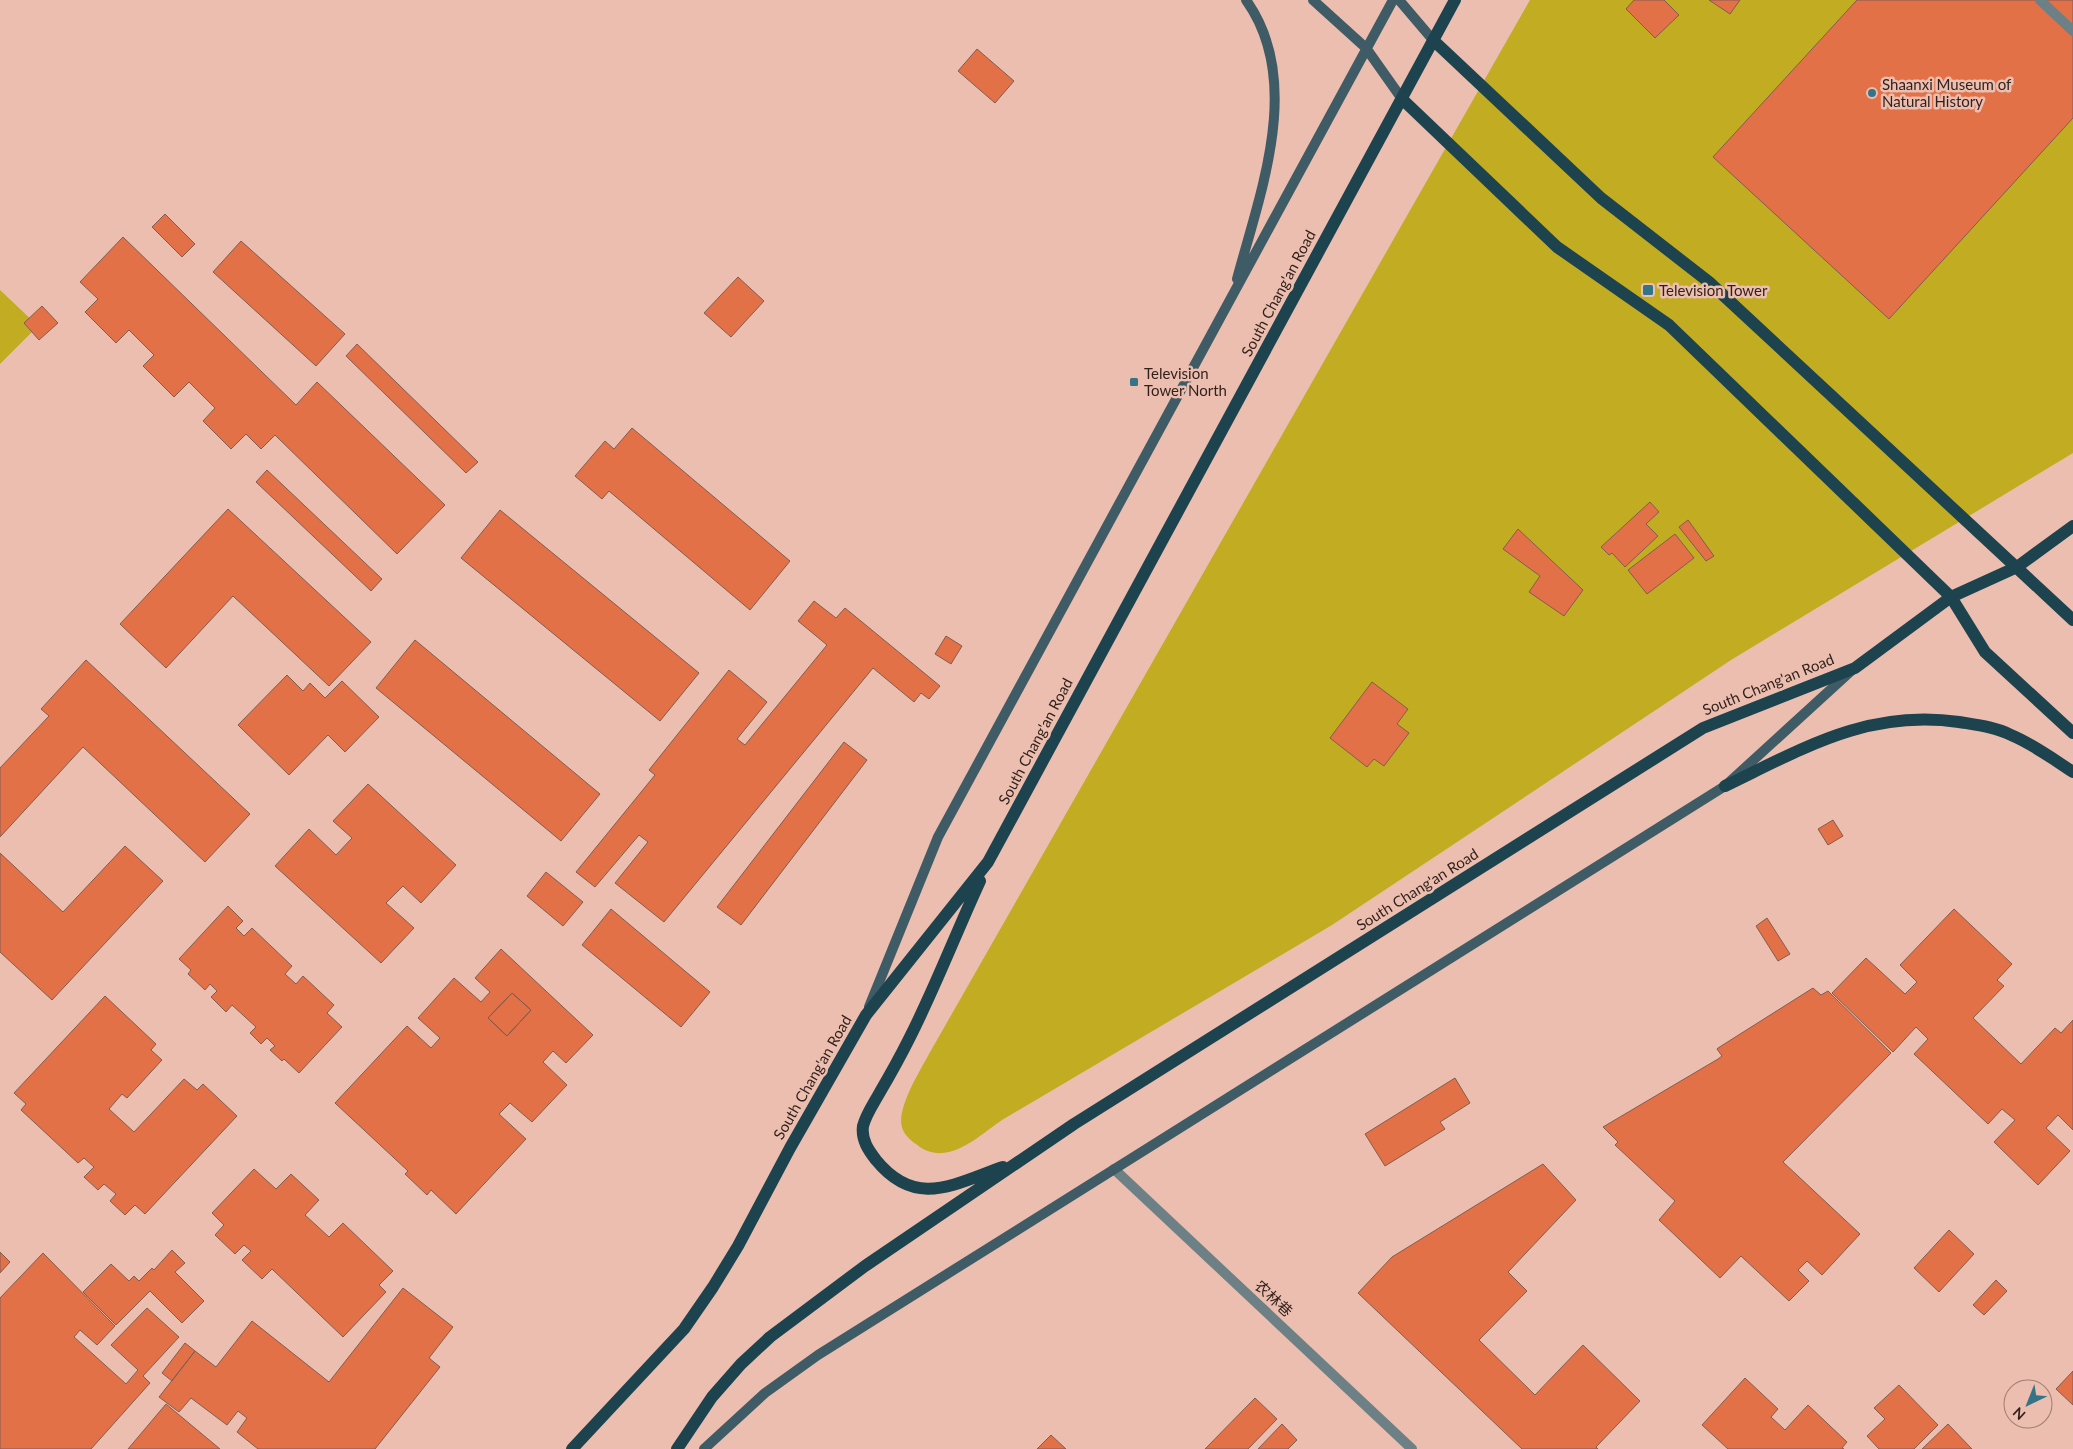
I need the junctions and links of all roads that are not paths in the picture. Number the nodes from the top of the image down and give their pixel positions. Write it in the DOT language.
graph roads {
  1 [pos="1246,0"];
  2 [pos="1313,0"];
  3 [pos="1393,0"];
  4 [pos="1399,0"];
  5 [pos="1455,0"];
  6 [pos="2040,0"];
  7 [pos="2073,31"];
  8 [pos="1433,40"];
  9 [pos="1366,48"];
  10 [pos="1402,99"];
  11 [pos="1232,297"];
  12 [pos="2070,530"];
  13 [pos="2017,566"];
  14 [pos="1951,597"];
  15 [pos="2073,620"];
  16 [pos="1855,668"];
  17 [pos="2073,733"];
  18 [pos="2073,772"];
  19 [pos="1725,786"];
  20 [pos="988,862"];
  21 [pos="864,1019"];
  22 [pos="1022,1160"];
  23 [pos="1114,1169"];
  24 [pos="572,1449"];
  25 [pos="677,1449"];
  26 [pos="704,1449"];
  27 [pos="1412,1449"];
  1 -- 11 [label="main road"];
  2 -- 9 [label="main road"];
  3 -- 9 [label="main road"];
  4 -- 8 [label="main road"];
  5 -- 8 [label="main road, South Chang'an Road"];
  6 -- 7 [label="street"];
  8 -- 10 [label="main road, South Chang'an Road"];
  8 -- 13 [label="main road"];
  9 -- 10 [label="main road"];
  9 -- 11 [label="main road"];
  10 -- 14 [label="main road"];
  10 -- 20 [label="main road, South Chang'an Road"];
  11 -- 21 [label="main road"];
  12 -- 13 [label="main road, South Chang'an Road"];
  13 -- 14 [label="main road, South Chang'an Road"];
  13 -- 15 [label="main road"];
  14 -- 16 [label="main road, South Chang'an Road"];
  14 -- 17 [label="main road"];
  16 -- 19 [label="main road"];
  16 -- 22 [label="main road, South Chang'an Road"];
  18 -- 19 [label="main road"];
  19 -- 23 [label="main road"];
  20 -- 21 [label="main road, South Chang'an Road"];
  20 -- 22 [label="main road"];
  21 -- 24 [label="main road, South Chang'an Road"];
  22 -- 25 [label="main road, South Chang'an Road"];
  23 -- 26 [label="main road"];
  23 -- 27 [label="street, 农林巷"];
}
